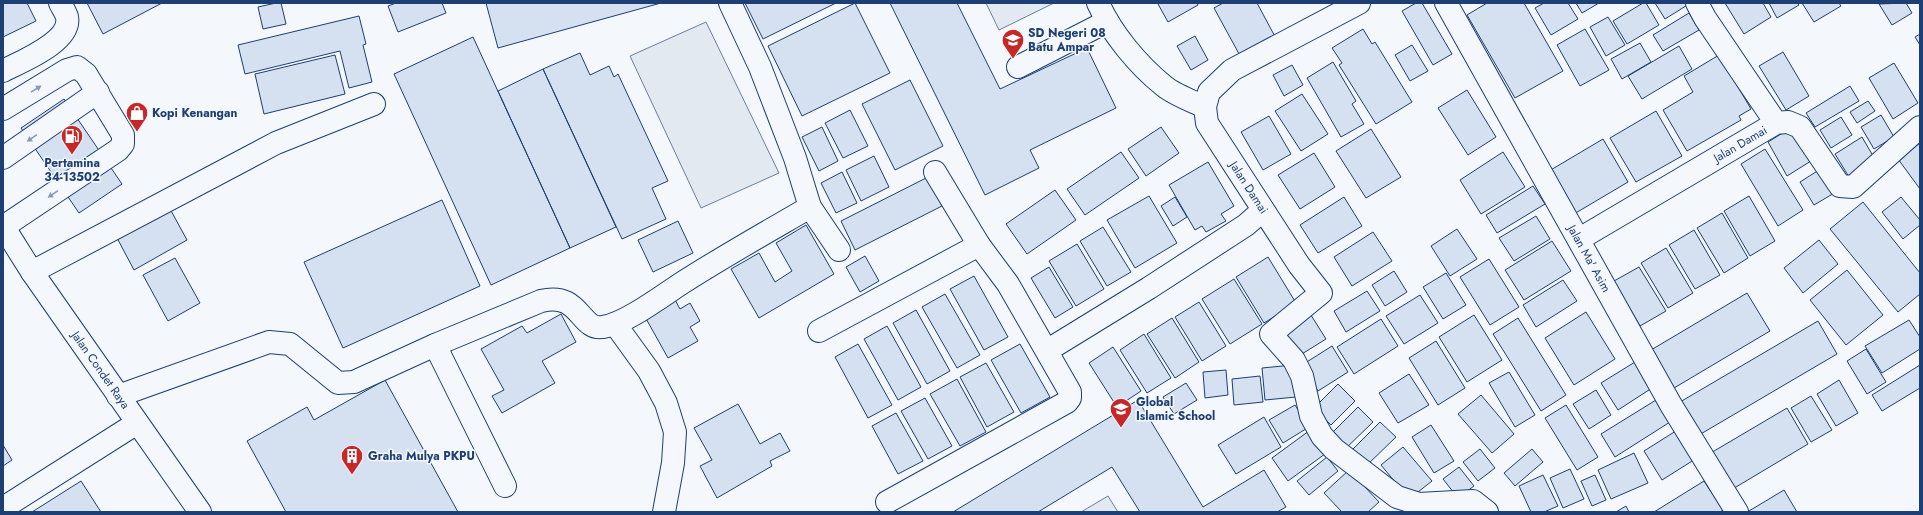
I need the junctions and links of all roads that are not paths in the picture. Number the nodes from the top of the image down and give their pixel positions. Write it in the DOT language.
graph roads {
  1 [pos="60,3"];
  2 [pos="730,3"];
  3 [pos="1359,3"];
  4 [pos="1446,3"];
  5 [pos="1697,3"];
  6 [pos="1102,13"];
  7 [pos="1018,67"];
  8 [pos="3,71"];
  9 [pos="98,92"];
  10 [pos="374,104"];
  11 [pos="1205,107"];
  12 [pos="3,109"];
  13 [pos="1776,123"];
  14 [pos="1920,127"];
  15 [pos="3,158"];
  16 [pos="935,172"];
  17 [pos="810,207"];
  18 [pos="1263,210"];
  19 [pos="3,226"];
  20 [pos="1581,238"];
  21 [pos="980,245"];
  22 [pos="839,250"];
  23 [pos="32,272"];
  24 [pos="614,324"];
  25 [pos="819,331"];
  26 [pos="435,345"];
  27 [pos="1048,350"];
  28 [pos="118,396"];
  29 [pos="137,423"];
  30 [pos="505,486"];
  31 [pos="887,502"];
  32 [pos="3,508"];
  33 [pos="200,512"];
  34 [pos="664,512"];
  35 [pos="1487,512"];
  36 [pos="1737,512"];
  1 -- 8 [label="street"];
  2 -- 17 [label="street"];
  3 -- 11 [label="street"];
  4 -- 36 [label="street, Jalan Ma' Asim"];
  5 -- 13 [label="street, Jalan Damai"];
  6 -- 7 [label="street"];
  6 -- 11 [label="street"];
  12 -- 9 [label="street, one-way"];
  9 -- 15 [label="street, one-way"];
  9 -- 19 [label="street, one-way"];
  10 -- 23 [label="street"];
  11 -- 18 [label="street, Jalan Damai"];
  13 -- 14 [label="street"];
  13 -- 20 [label="street, Jalan Damai"];
  16 -- 21 [label="street"];
  17 -- 22 [label="street"];
  17 -- 24 [label="street"];
  18 -- 27 [label="street, Jalan Damai"];
  18 -- 35 [label="street"];
  19 -- 23 [label="street, Jalan Condet Raya"];
  21 -- 25 [label="street"];
  21 -- 27 [label="street"];
  23 -- 28 [label="street, Jalan Condet Raya"];
  24 -- 26 [label="street"];
  24 -- 34 [label="street"];
  26 -- 28 [label="street"];
  26 -- 30 [label="street"];
  27 -- 31 [label="street"];
  28 -- 29 [label="street, Jalan Condet Raya"];
  29 -- 32 [label="street"];
  29 -- 33 [label="street, Jalan Condet Raya"];
}
